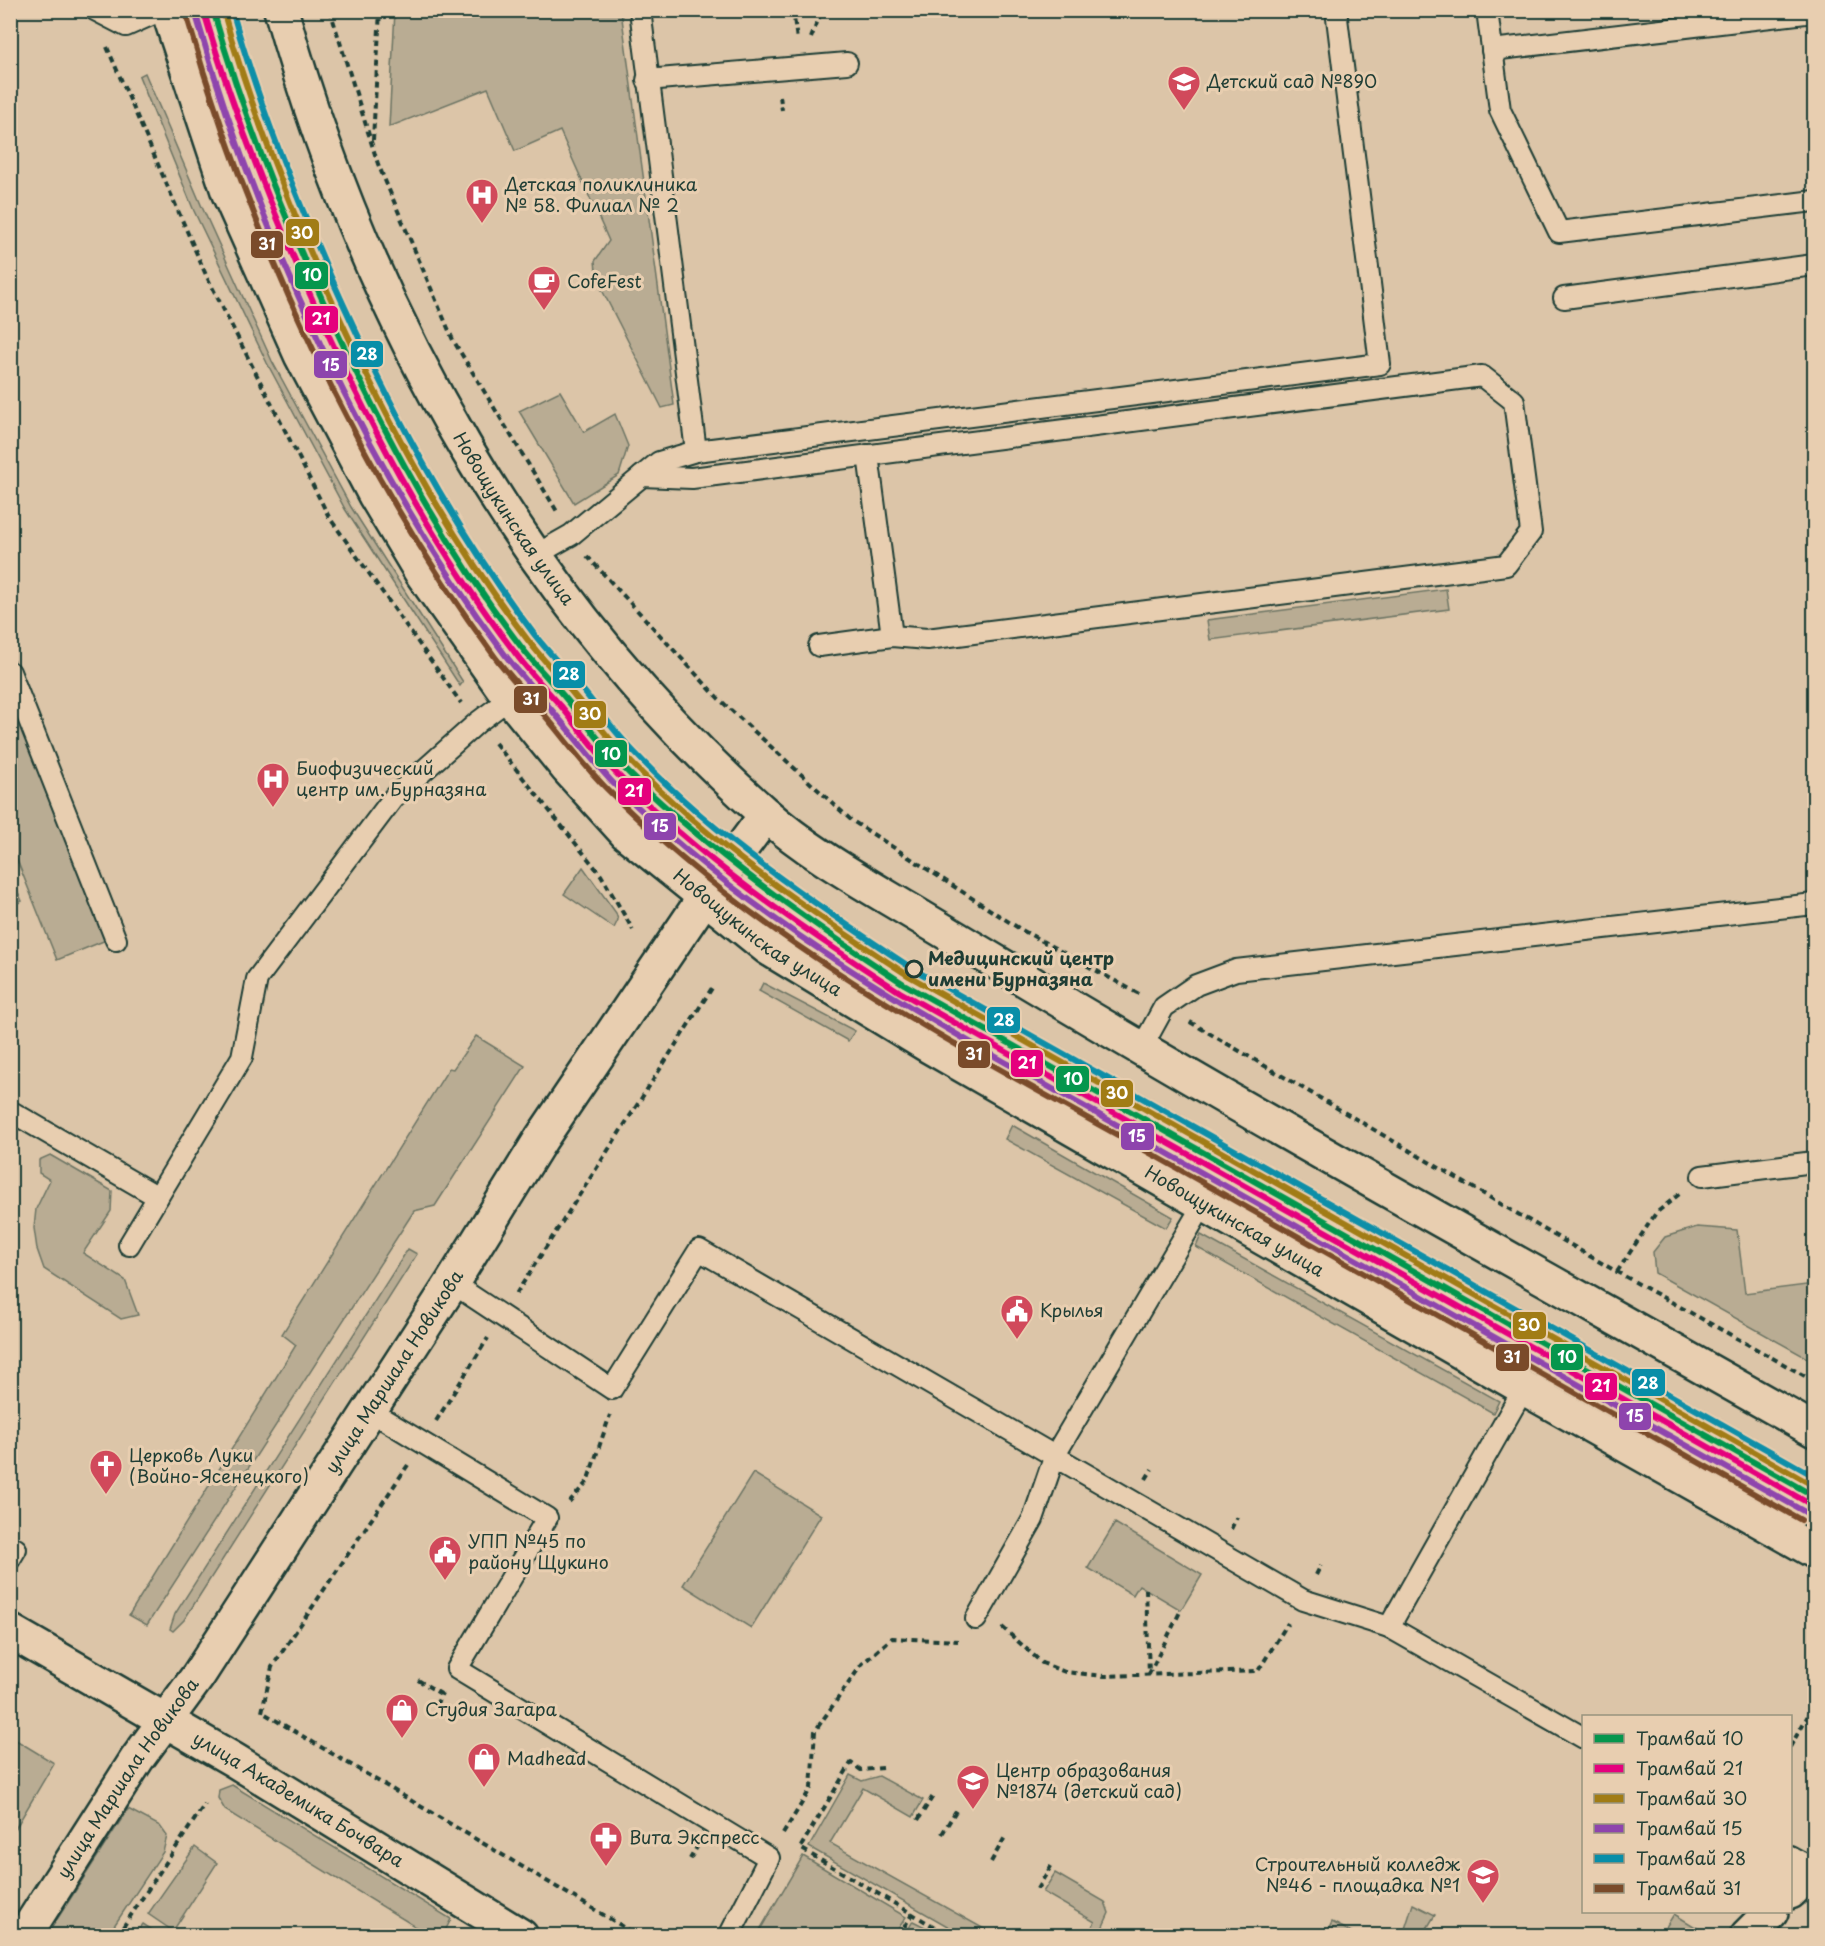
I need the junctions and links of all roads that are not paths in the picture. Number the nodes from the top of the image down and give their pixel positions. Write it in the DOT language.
graph roads {
  1 [pos="95,10"];
  2 [pos="162,10"];
  3 [pos="168,10"];
  4 [pos="281,10"];
  5 [pos="640,10"];
  6 [pos="1336,10"];
  7 [pos="1487,10"];
  8 [pos="1815,12"];
  9 [pos="1492,50"];
  10 [pos="847,63"];
  11 [pos="647,80"];
  12 [pos="1815,201"];
  13 [pos="1815,265"];
  14 [pos="1564,298"];
  15 [pos="696,451"];
  16 [pos="868,455"];
  17 [pos="642,476"];
  18 [pos="534,556"];
  19 [pos="892,636"];
  20 [pos="819,646"];
  21 [pos="10,672"];
  22 [pos="510,698"];
  23 [pos="766,815"];
  24 [pos="704,898"];
  25 [pos="1815,904"];
  26 [pos="116,940"];
  27 [pos="1141,1049"];
  28 [pos="10,1111"];
  29 [pos="1815,1162"];
  30 [pos="1702,1176"];
  31 [pos="158,1197"];
  32 [pos="1204,1203"];
  33 [pos="129,1245"];
  34 [pos="452,1283"];
  35 [pos="1524,1388"];
  36 [pos="370,1411"];
  37 [pos="1815,1430"];
  38 [pos="1055,1455"];
  39 [pos="1815,1551"];
  40 [pos="979,1614"];
  41 [pos="1389,1627"];
  42 [pos="10,1631"];
  43 [pos="164,1722"];
  44 [pos="1582,1737"];
  45 [pos="1806,1864"];
  46 [pos="1792,1890"];
  47 [pos="1769,1913"];
  48 [pos="485,1927"];
  49 [pos="24,1935"];
  50 [pos="521,1935"];
  51 [pos="729,1935"];
  52 [pos="1747,1935"];
  1 -- 2 [label="lane"];
  3 -- 22 [label="main road, Новощукинская улица"];
  4 -- 18 [label="main road, Новощукинская улица"];
  5 -- 11 [label="lane"];
  6 -- 15 [label="lane"];
  7 -- 9 [label="lane"];
  8 -- 9 [label="lane"];
  9 -- 12 [label="lane"];
  10 -- 11 [label="lane"];
  11 -- 15 [label="lane"];
  13 -- 14 [label="lane"];
  15 -- 17 [label="lane"];
  16 -- 17 [label="lane"];
  16 -- 19 [label="lane"];
  16 -- 19 [label="lane"];
  17 -- 18 [label="lane"];
  18 -- 23 [label="main road, Новощукинская улица"];
  19 -- 20 [label="lane"];
  21 -- 26 [label="lane"];
  22 -- 24 [label="main road, Новощукинская улица"];
  22 -- 31 [label="lane"];
  23 -- 24 [label="main road, улица Маршала Новикова"];
  23 -- 27 [label="main road, Новощукинская улица"];
  24 -- 32 [label="main road, Новощукинская улица"];
  24 -- 34 [label="main road, улица Маршала Новикова"];
  25 -- 27 [label="lane"];
  27 -- 37 [label="main road, Новощукинская улица"];
  28 -- 31 [label="lane"];
  29 -- 30 [label="lane"];
  31 -- 33 [label="lane"];
  32 -- 35 [label="main road, Новощукинская улица"];
  32 -- 38 [label="lane"];
  34 -- 36 [label="main road, улица Маршала Новикова"];
  34 -- 38 [label="lane"];
  35 -- 39 [label="main road, Новощукинская улица"];
  35 -- 41 [label="lane"];
  36 -- 43 [label="main road, улица Маршала Новикова"];
  36 -- 51 [label="lane"];
  38 -- 40 [label="lane"];
  38 -- 41 [label="lane"];
  41 -- 44 [label="lane"];
  42 -- 43 [label="main road, улица Академика Бочвара"];
  43 -- 48 [label="main road, улица Академика Бочвара"];
  43 -- 49 [label="main road, улица Маршала Новикова"];
  45 -- 46 [label="main road"];
  47 -- 52 [label="main road"];
  48 -- 50 [label="main road, улица Академика Бочвара"];
}
